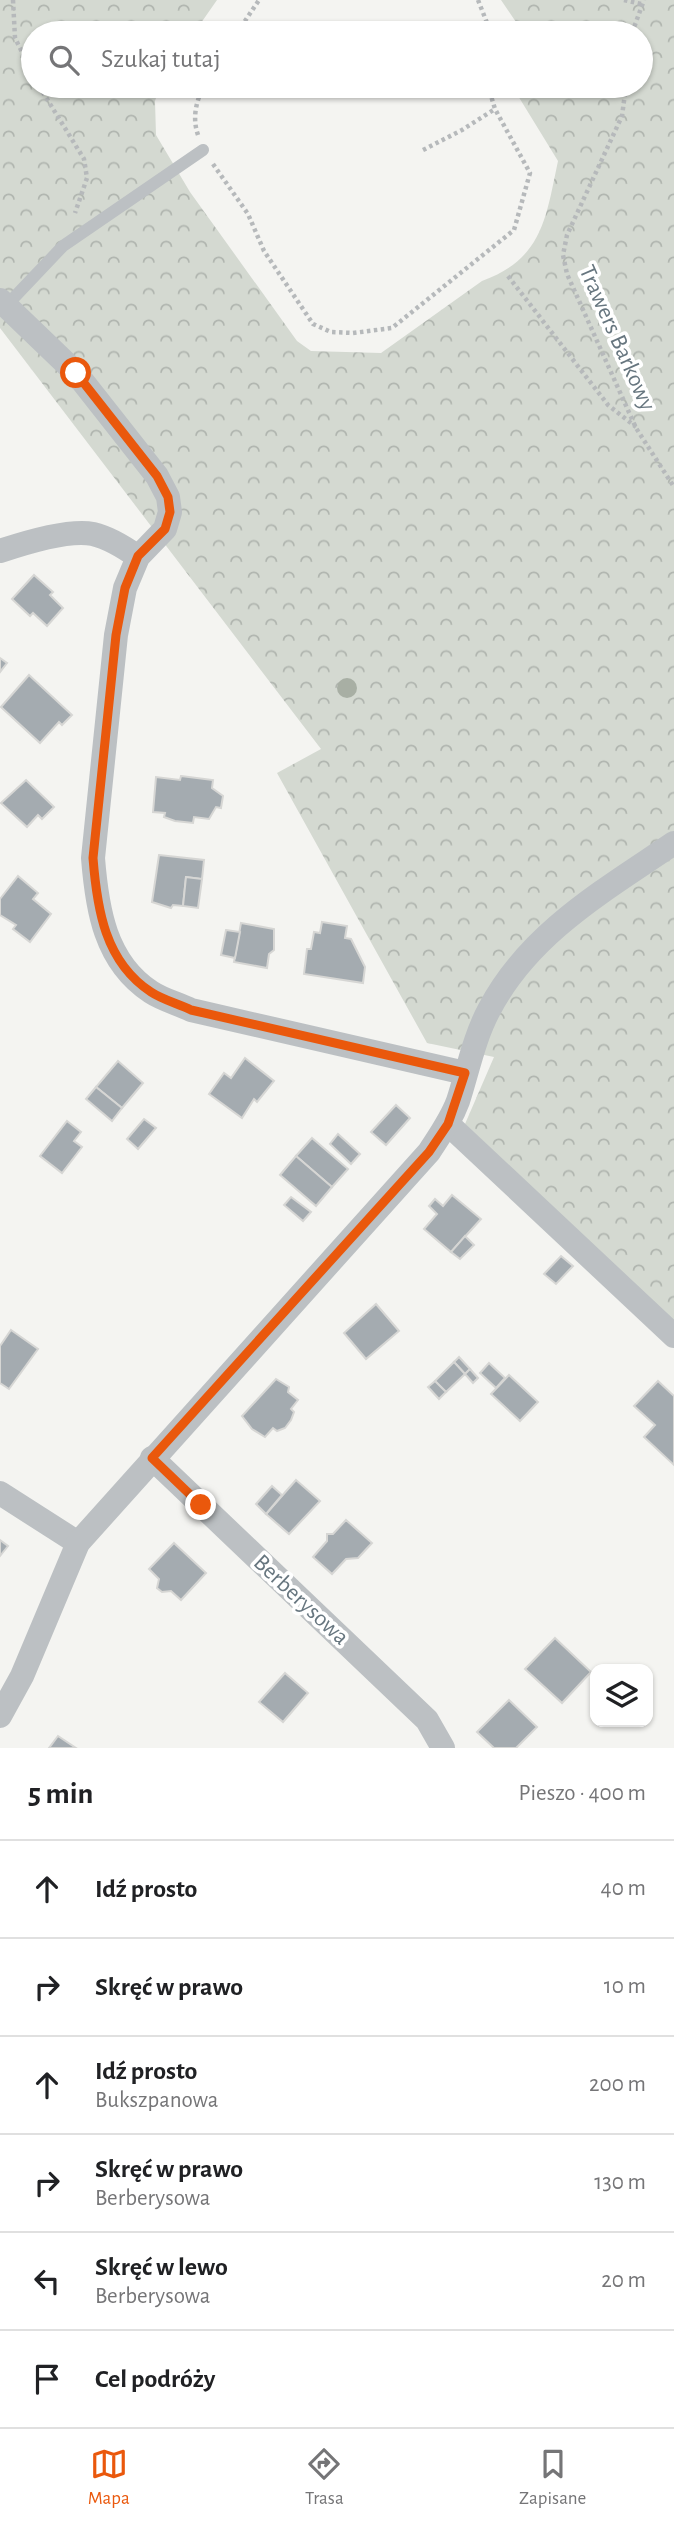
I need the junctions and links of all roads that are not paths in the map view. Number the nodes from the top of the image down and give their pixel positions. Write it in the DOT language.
graph roads {
  1 [pos="203,150"];
  2 [pos="3,303"];
  3 [pos="0,551"];
  4 [pos="138,556"];
  5 [pos="674,843"];
  6 [pos="465,1073"];
  7 [pos="448,1124"];
  8 [pos="674,1336"];
  9 [pos="152,1458"];
  10 [pos="0,1493"];
  11 [pos="78,1543"];
  12 [pos="0,1716"];
  13 [pos="443,1748"];
  1 -- 2 [label="lane"];
  2 -- 4 [label="street"];
  3 -- 4 [label="street"];
  4 -- 6 [label="street"];
  5 -- 6 [label="street"];
  6 -- 7 [label="street"];
  7 -- 8 [label="street"];
  7 -- 9 [label="street"];
  9 -- 11 [label="street"];
  9 -- 13 [label="street, Berberysowa"];
  10 -- 11 [label="street"];
  11 -- 12 [label="street"];
}
